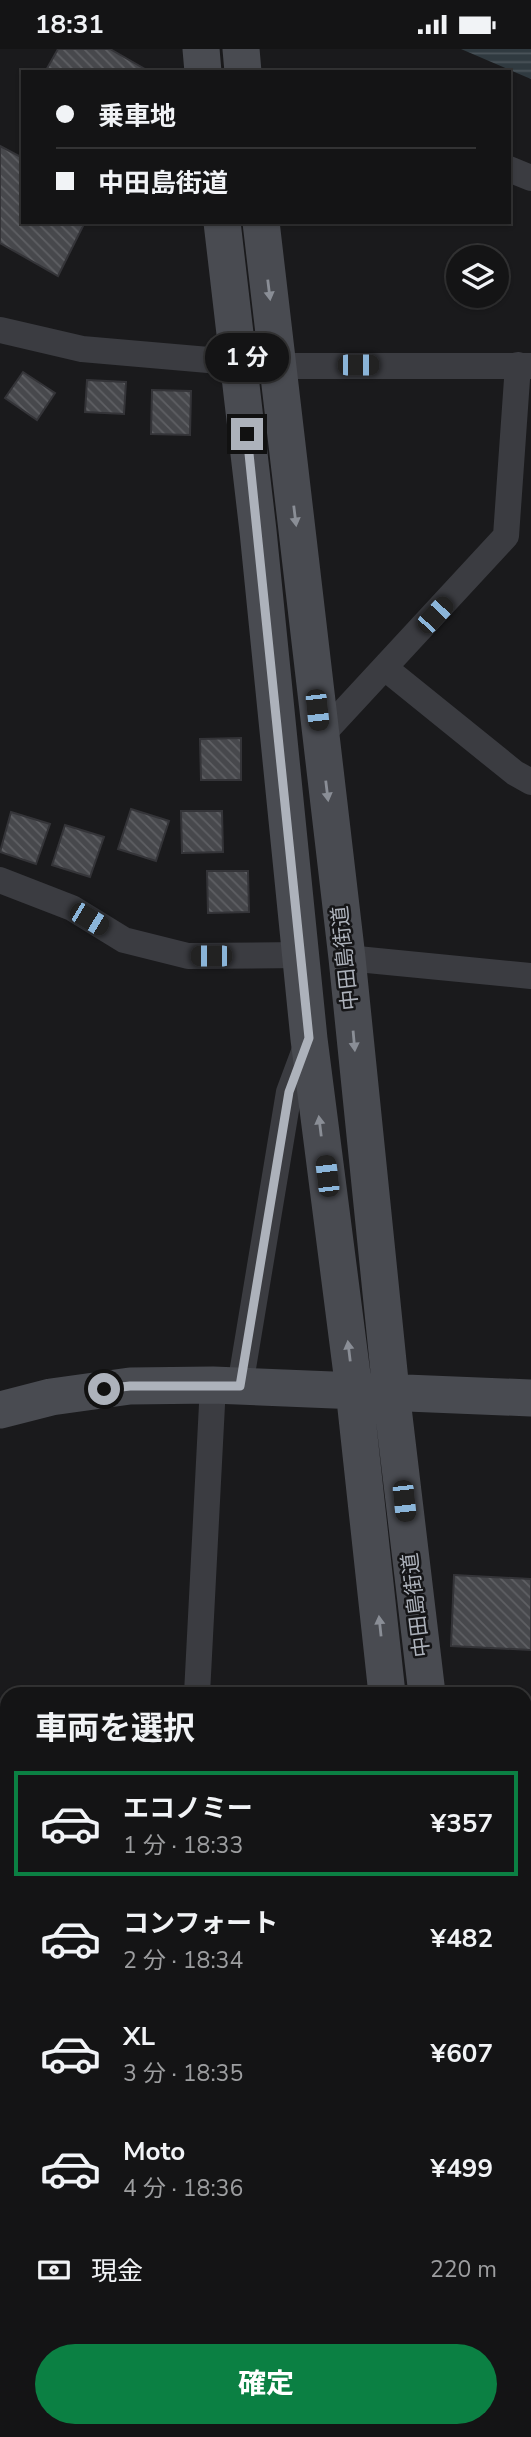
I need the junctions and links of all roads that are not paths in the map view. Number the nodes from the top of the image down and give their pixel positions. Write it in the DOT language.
graph roads {
  1 [pos="241,49"];
  2 [pos="243,70"];
  3 [pos="511,170"];
  4 [pos="531,178"];
  5 [pos="222,224"];
  6 [pos="261,224"];
  7 [pos="0,331"];
  8 [pos="239,362"];
  9 [pos="524,365"];
  10 [pos="277,366"];
  11 [pos="385,668"];
  12 [pos="320,737"];
  13 [pos="531,782"];
  14 [pos="0,880"];
  15 [pos="301,955"];
  16 [pos="346,958"];
  17 [pos="531,976"];
  18 [pos="309,1038"];
  19 [pos="227,1385"];
  20 [pos="354,1390"];
  21 [pos="391,1391"];
  22 [pos="531,1398"];
  23 [pos="0,1410"];
  24 [pos="198,1687"];
  25 [pos="386,1687"];
  26 [pos="426,1687"];
  1 -- 2 [label="street"];
  3 -- 4 [label="street"];
  5 -- 8 [label="street, 中田島街道"];
  6 -- 10 [label="street, 中田島街道, one-way"];
  7 -- 8 [label="street"];
  8 -- 10 [label="street"];
  8 -- 15 [label="street, 中田島街道"];
  9 -- 10 [label="street"];
  9 -- 11 [label="street"];
  10 -- 12 [label="street, 中田島街道, one-way"];
  11 -- 12 [label="street"];
  11 -- 13 [label="street"];
  12 -- 16 [label="street, 中田島街道, one-way"];
  14 -- 15 [label="street"];
  15 -- 18 [label="street, 中田島街道"];
  16 -- 17 [label="street"];
  16 -- 21 [label="street, 中田島街道, one-way"];
  18 -- 19 [label="street"];
  20 -- 18 [label="street, 中田島街道, one-way"];
  19 -- 20 [label="street"];
  19 -- 23 [label="street"];
  19 -- 24 [label="street"];
  20 -- 21 [label="street"];
  25 -- 20 [label="street, 中田島街道, one-way"];
  21 -- 22 [label="street"];
  21 -- 26 [label="street, 中田島街道"];
}
